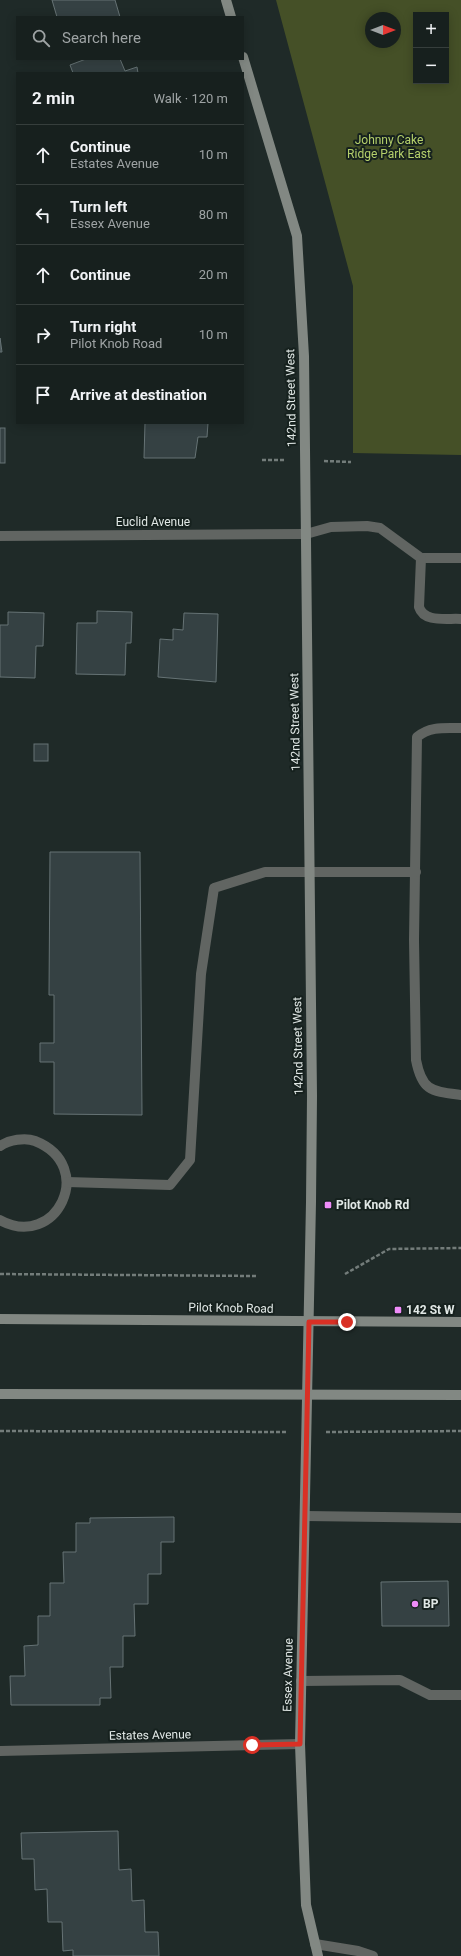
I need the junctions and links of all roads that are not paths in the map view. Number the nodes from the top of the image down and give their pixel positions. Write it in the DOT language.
graph roads {
  1 [pos="226,0"];
  2 [pos="231,16"];
  3 [pos="244,60"];
  4 [pos="306,534"];
  5 [pos="0,536"];
  6 [pos="421,558"];
  7 [pos="461,558"];
  8 [pos="461,619"];
  9 [pos="461,728"];
  10 [pos="309,871"];
  11 [pos="416,872"];
  12 [pos="461,1095"];
  13 [pos="0,1146"];
  14 [pos="67,1182"];
  15 [pos="0,1220"];
  16 [pos="0,1319"];
  17 [pos="309,1322"];
  18 [pos="461,1322"];
  19 [pos="0,1394"];
  20 [pos="307,1394"];
  21 [pos="461,1395"];
  22 [pos="305,1516"];
  23 [pos="461,1518"];
  24 [pos="301,1681"];
  25 [pos="461,1694"];
  26 [pos="300,1744"];
  27 [pos="0,1751"];
  28 [pos="315,1944"];
  29 [pos="318,1956"];
  30 [pos="373,1956"];
  1 -- 2 [label="street"];
  3 -- 4 [label="street, 142nd Street West"];
  4 -- 5 [label="street, Euclid Avenue"];
  4 -- 6 [label="street, Euclid Avenue"];
  4 -- 10 [label="street, 142nd Street West"];
  6 -- 7 [label="street"];
  6 -- 8 [label="street"];
  9 -- 11 [label="street"];
  10 -- 11 [label="street"];
  10 -- 14 [label="street"];
  10 -- 17 [label="street, 142nd Street West"];
  11 -- 12 [label="street"];
  13 -- 14 [label="street"];
  14 -- 15 [label="street"];
  16 -- 17 [label="street, Pilot Knob Road"];
  17 -- 18 [label="street, Pilot Knob Road"];
  17 -- 20 [label="street, 142nd Street West"];
  19 -- 20 [label="street"];
  20 -- 21 [label="street"];
  20 -- 22 [label="street, Essex Avenue"];
  22 -- 23 [label="street"];
  22 -- 24 [label="street, Essex Avenue"];
  24 -- 25 [label="street"];
  24 -- 26 [label="street, Essex Avenue"];
  26 -- 27 [label="street, Estates Avenue"];
  26 -- 28 [label="street, Essex Avenue"];
  28 -- 29 [label="street, Essex Avenue"];
  28 -- 30 [label="street"];
}
